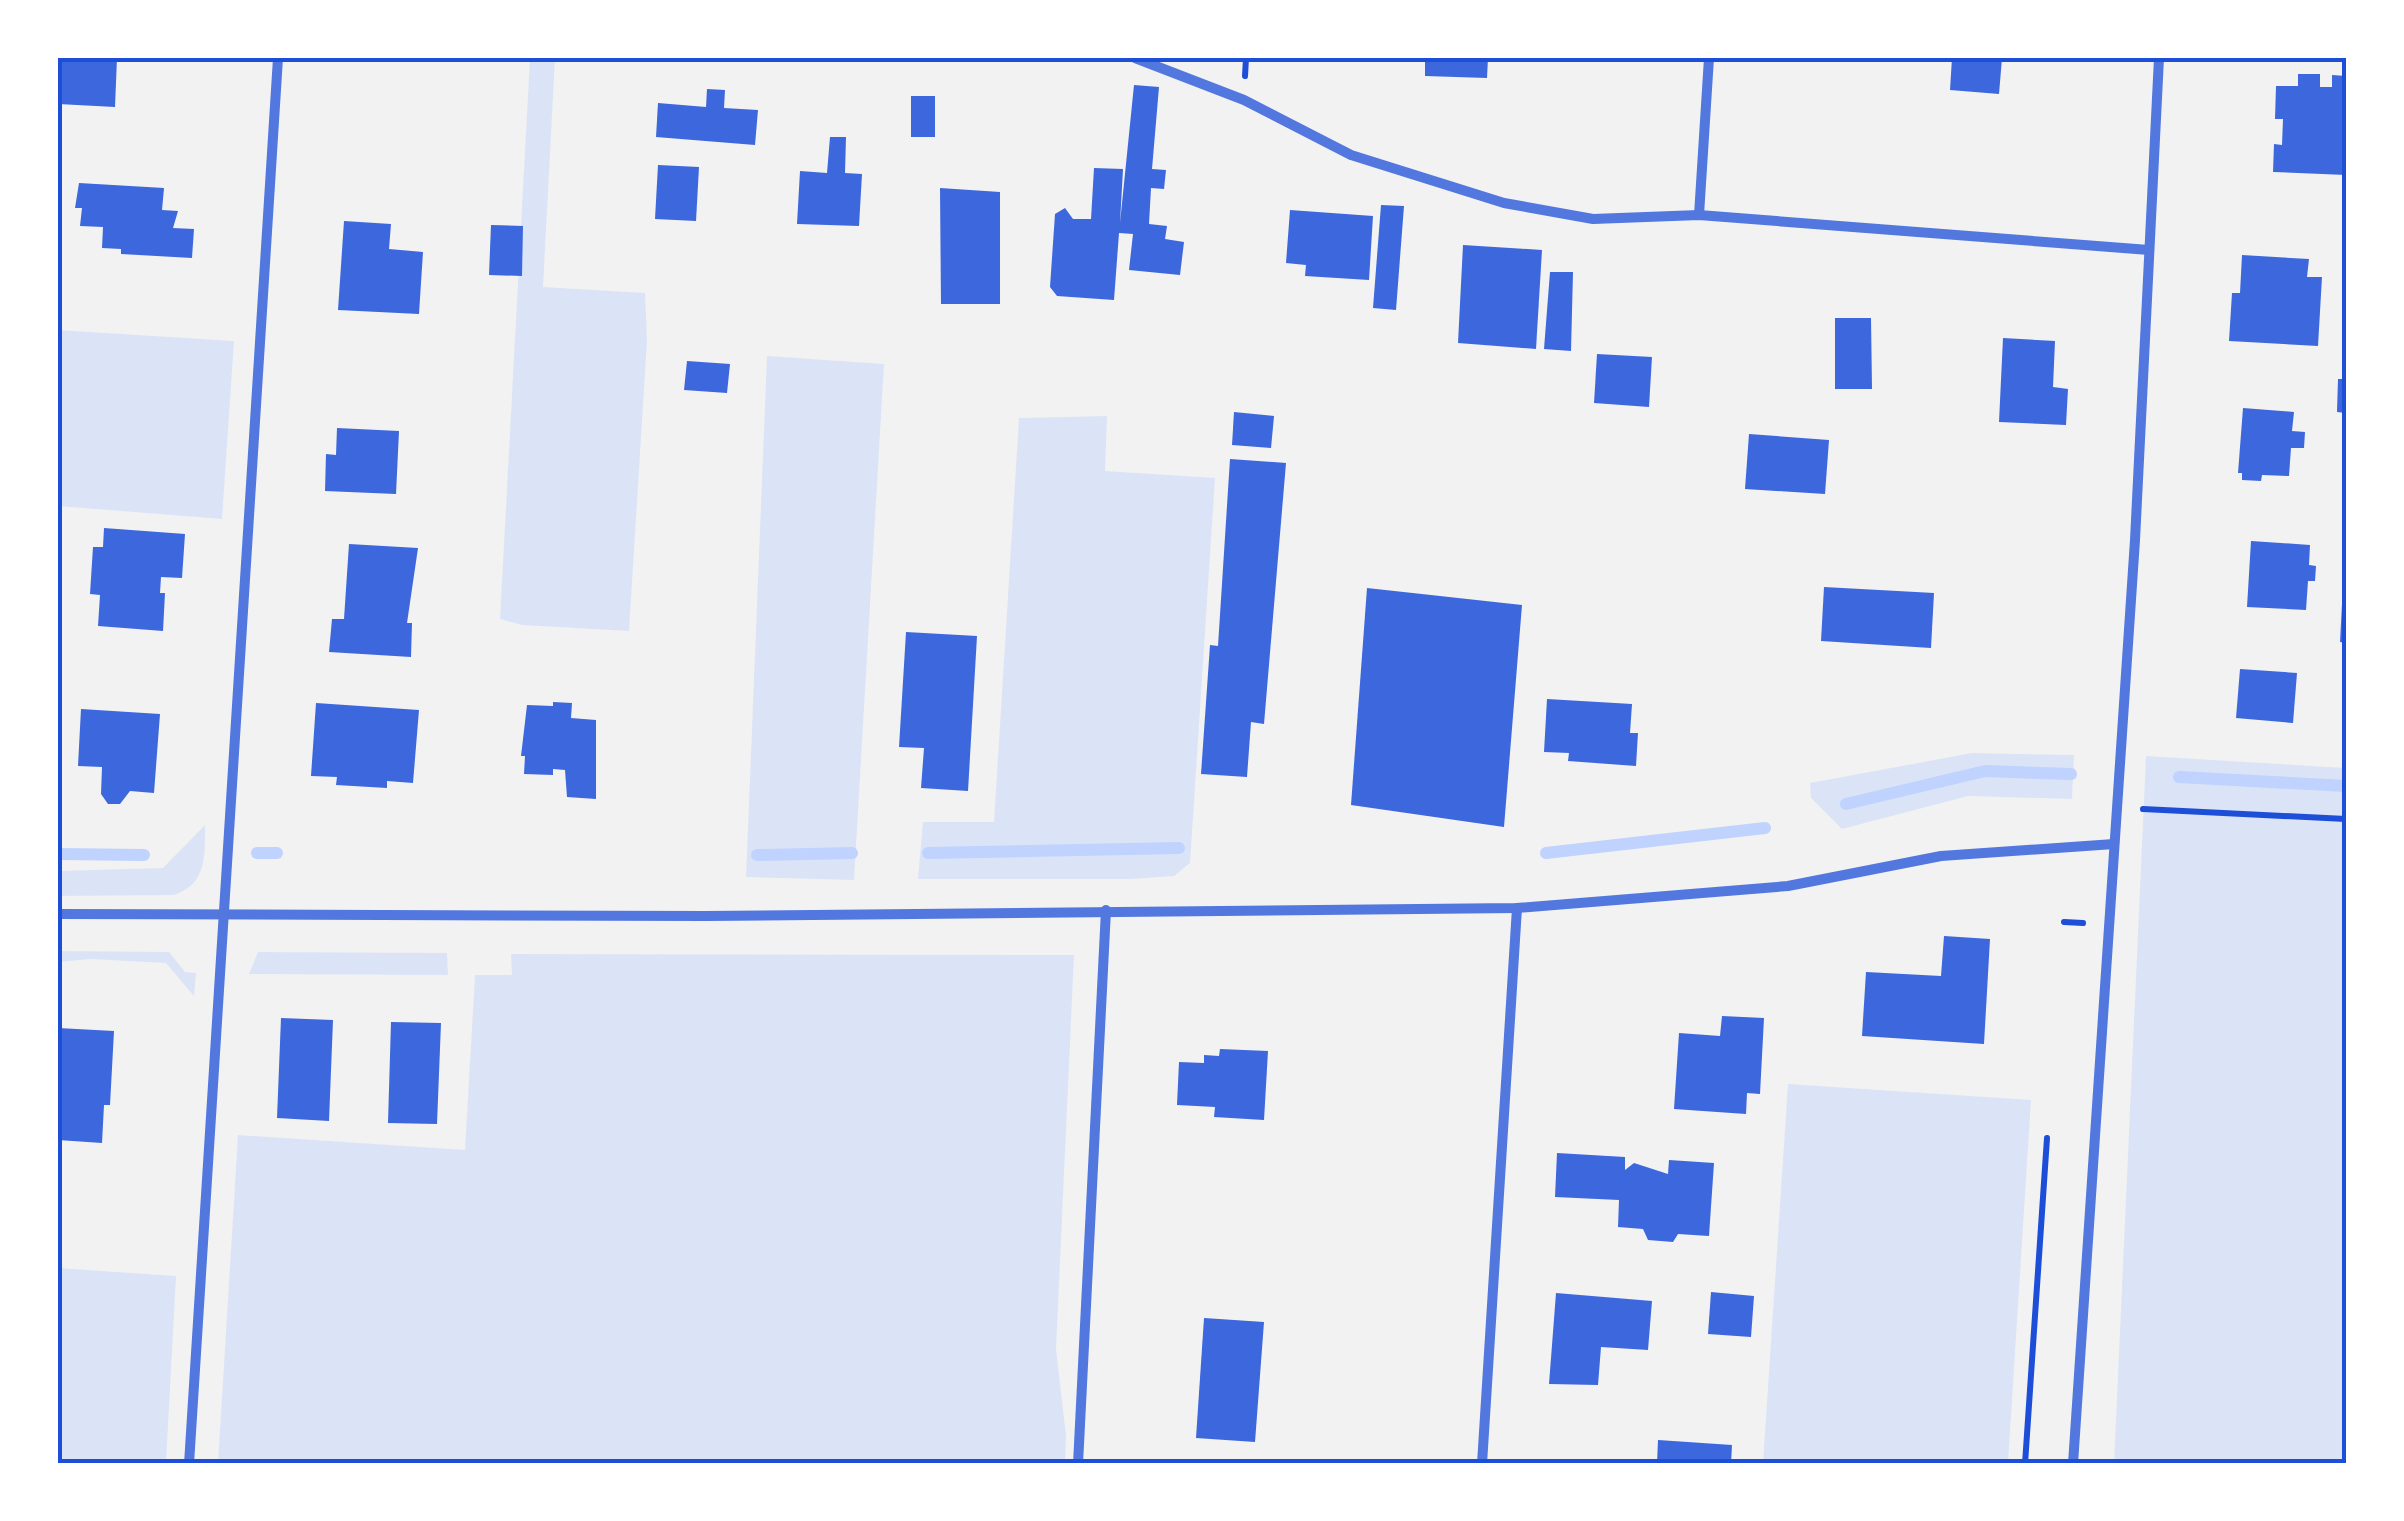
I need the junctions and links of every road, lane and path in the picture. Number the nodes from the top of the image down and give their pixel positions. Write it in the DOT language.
graph roads {
  1 [pos="278,58"];
  2 [pos="1134,58"];
  3 [pos="1709,58"];
  4 [pos="2159,58"];
  5 [pos="1699,215"];
  6 [pos="2149,250"];
  7 [pos="2117,808"];
  8 [pos="2346,819"];
  9 [pos="2114,844"];
  10 [pos="1517,908"];
  11 [pos="1106,910"];
  12 [pos="58,914"];
  13 [pos="222,914"];
  14 [pos="2047,1138"];
  15 [pos="188,1464"];
  16 [pos="1078,1464"];
  17 [pos="1482,1464"];
  18 [pos="2025,1464"];
  19 [pos="2073,1464"];
  1 -- 13 [label="street"];
  2 -- 5 [label="street"];
  3 -- 5 [label="street"];
  4 -- 6 [label="street"];
  5 -- 6 [label="street"];
  6 -- 7 [label="street"];
  7 -- 8 [label="path"];
  7 -- 9 [label="street"];
  9 -- 10 [label="street"];
  9 -- 19 [label="street"];
  10 -- 11 [label="street"];
  10 -- 17 [label="street"];
  11 -- 13 [label="street"];
  11 -- 16 [label="street"];
  12 -- 13 [label="street"];
  13 -- 15 [label="street"];
  14 -- 18 [label="path"];
}
